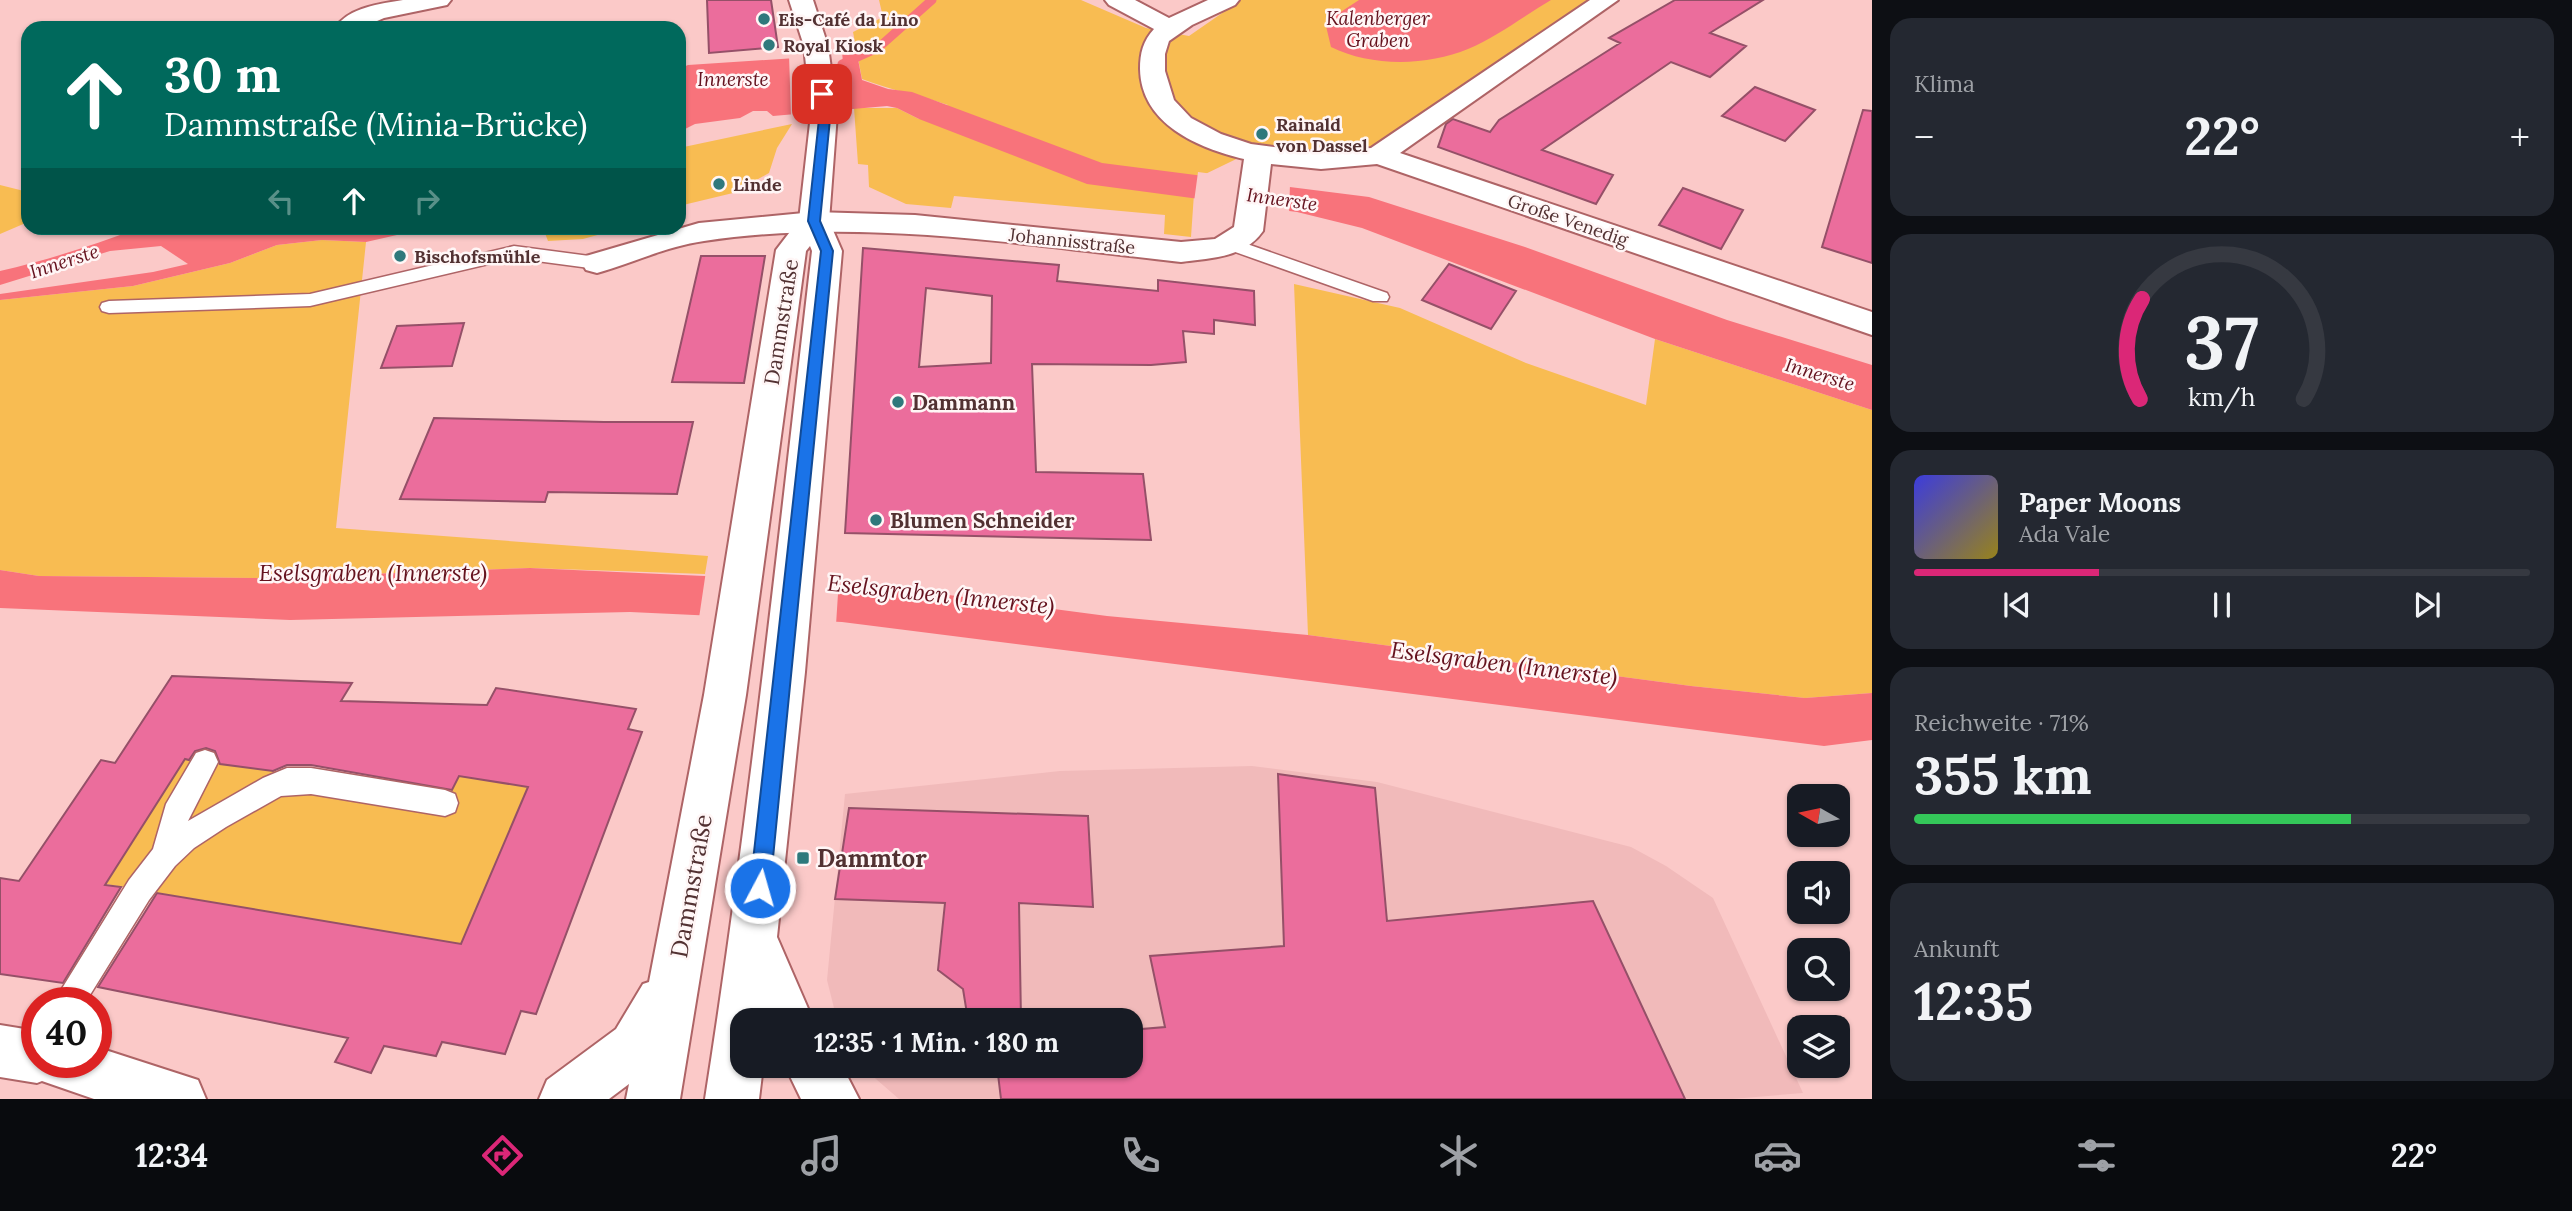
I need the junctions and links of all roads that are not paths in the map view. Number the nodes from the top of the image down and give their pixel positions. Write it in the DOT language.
graph roads {
  1 [pos="439,0"];
  2 [pos="801,0"];
  3 [pos="1117,0"];
  4 [pos="1227,0"];
  5 [pos="1606,0"];
  6 [pos="353,21"];
  7 [pos="1171,28"];
  8 [pos="1379,155"];
  9 [pos="1257,161"];
  10 [pos="814,221"];
  11 [pos="1240,235"];
  12 [pos="597,263"];
  13 [pos="1380,297"];
  14 [pos="109,307"];
  15 [pos="1872,324"];
  16 [pos="205,762"];
  17 [pos="445,803"];
  18 [pos="165,856"];
  19 [pos="754,941"];
  20 [pos="675,979"];
  21 [pos="78,987"];
  22 [pos="745,1008"];
  23 [pos="782,1008"];
  24 [pos="108,1078"];
  25 [pos="735,1078"];
  26 [pos="819,1078"];
  27 [pos="179,1099"];
  28 [pos="566,1099"];
  29 [pos="653,1099"];
  30 [pos="732,1099"];
  31 [pos="832,1099"];
  1 -- 6 [label="street"];
  2 -- 10 [label="street, Dammstraße"];
  3 -- 7 [label="street"];
  4 -- 7 [label="street"];
  5 -- 8 [label="street"];
  7 -- 9 [label="street, Große Venedig"];
  8 -- 9 [label="street, Große Venedig"];
  8 -- 15 [label="street, Große Venedig"];
  9 -- 11 [label="street"];
  10 -- 11 [label="street, Johannisstraße"];
  10 -- 12 [label="street"];
  10 -- 19 [label="street, Dammstraße"];
  10 -- 20 [label="street, Dammstraße"];
  11 -- 13 [label="lane"];
  12 -- 14 [label="lane"];
  16 -- 18 [label="lane"];
  17 -- 18 [label="lane"];
  18 -- 21 [label="lane"];
  19 -- 22 [label="street"];
  19 -- 23 [label="street"];
  20 -- 28 [label="street"];
  20 -- 29 [label="street, Dammstraße"];
  24 -- 27 [label="street"];
  25 -- 30 [label="street"];
  26 -- 31 [label="street"];
}
